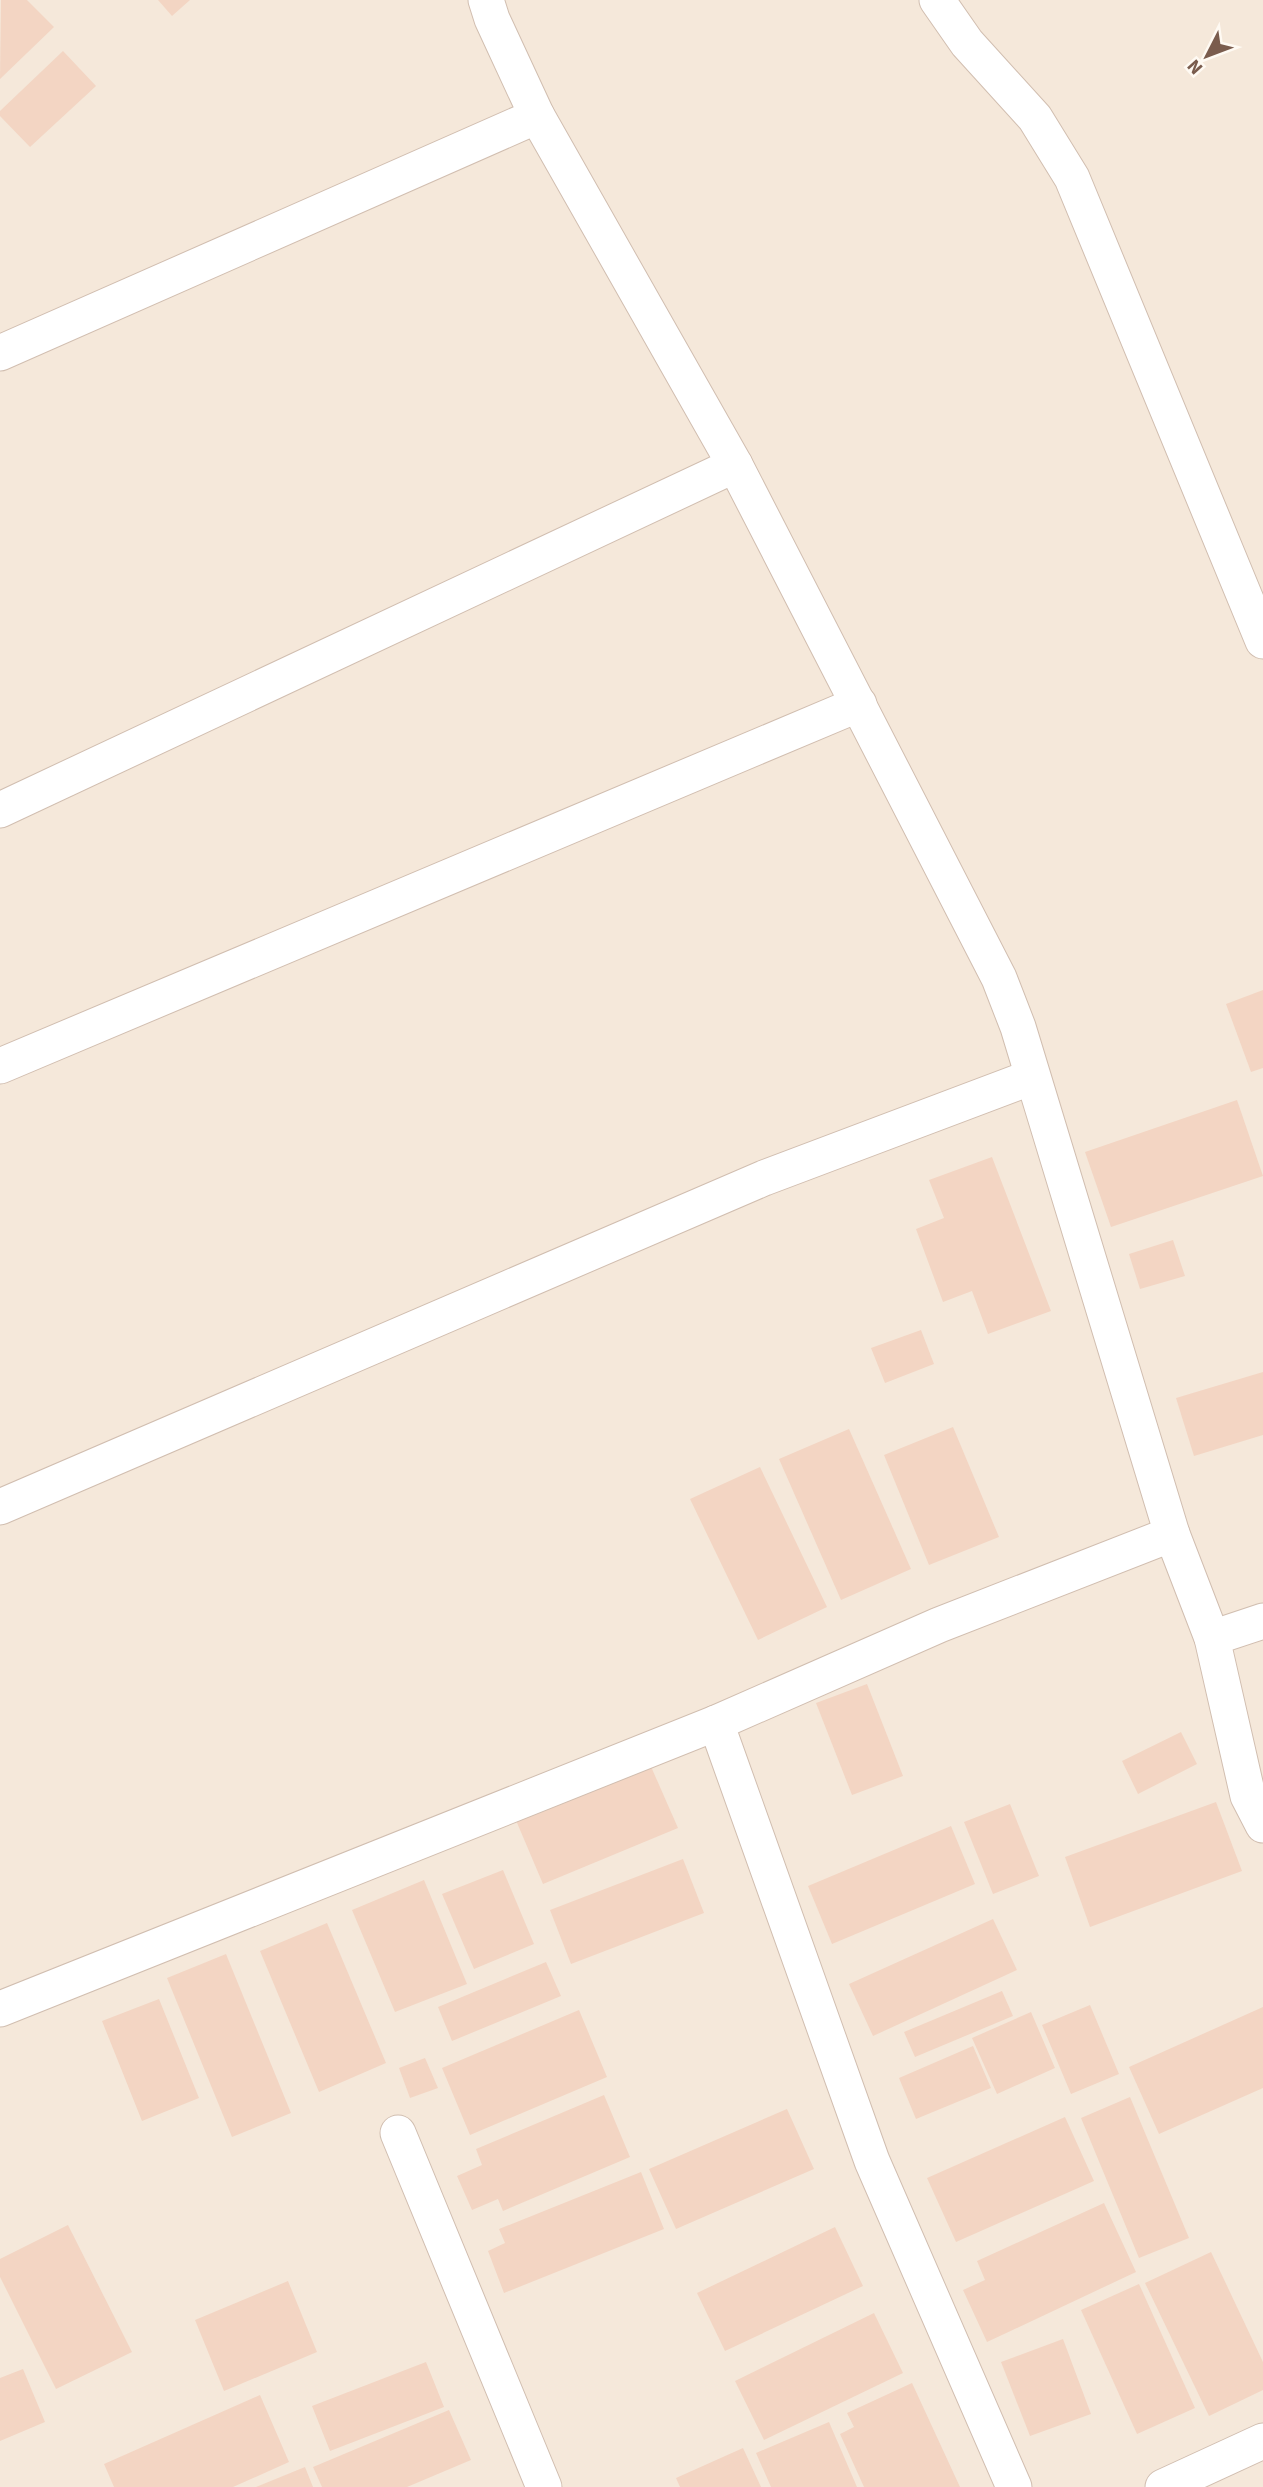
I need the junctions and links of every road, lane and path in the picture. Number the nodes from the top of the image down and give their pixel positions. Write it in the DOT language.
graph roads {
  1 [pos="486,0"];
  2 [pos="937,0"];
  3 [pos="537,116"];
  4 [pos="0,352"];
  5 [pos="735,465"];
  6 [pos="1263,641"];
  7 [pos="859,704"];
  8 [pos="0,810"];
  9 [pos="0,1066"];
  10 [pos="1032,1077"];
  11 [pos="0,1507"];
  12 [pos="1172,1534"];
  13 [pos="1263,1621"];
  14 [pos="1212,1638"];
  15 [pos="716,1723"];
  16 [pos="1263,1825"];
  17 [pos="0,2009"];
  18 [pos="398,2133"];
  19 [pos="1263,2441"];
  20 [pos="544,2487"];
  21 [pos="1014,2487"];
  22 [pos="1163,2487"];
  1 -- 3 [label="street"];
  2 -- 6 [label="street"];
  3 -- 4 [label="street"];
  3 -- 5 [label="street"];
  5 -- 7 [label="street"];
  5 -- 8 [label="street"];
  7 -- 9 [label="street"];
  7 -- 10 [label="street"];
  10 -- 11 [label="street"];
  10 -- 12 [label="street"];
  12 -- 14 [label="street"];
  12 -- 15 [label="street"];
  13 -- 14 [label="street"];
  14 -- 16 [label="street"];
  15 -- 17 [label="street"];
  15 -- 21 [label="street"];
  18 -- 20 [label="street"];
  19 -- 22 [label="street"];
}
